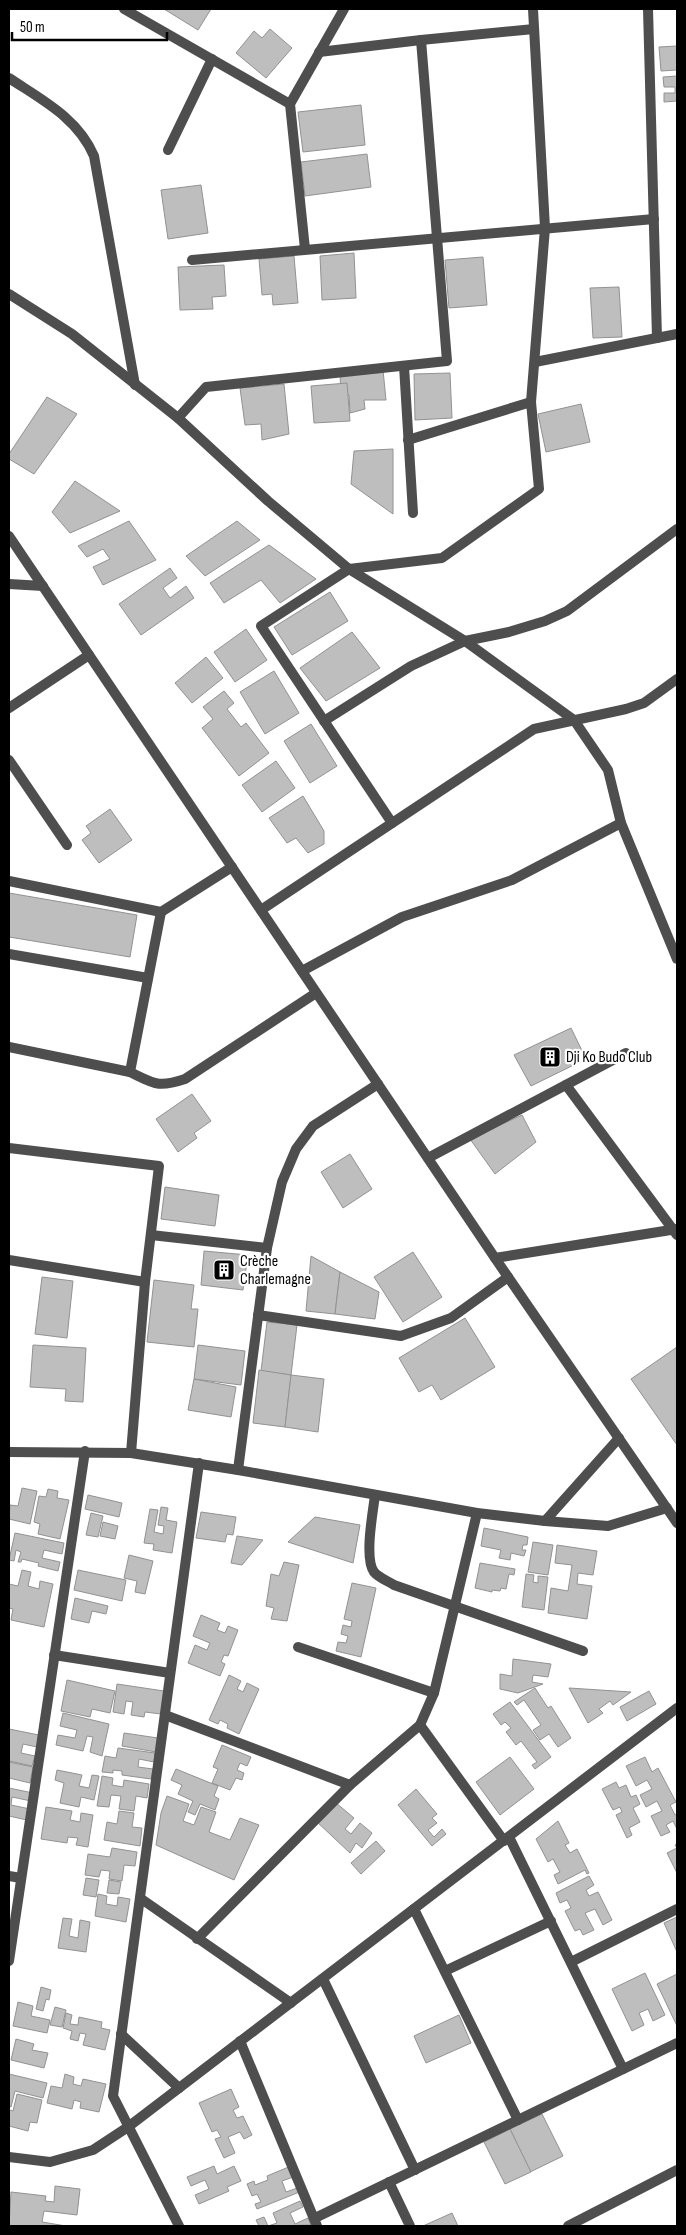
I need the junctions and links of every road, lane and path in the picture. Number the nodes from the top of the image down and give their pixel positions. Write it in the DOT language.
graph roads {
  1 [pos="124,9"];
  2 [pos="344,9"];
  3 [pos="533,9"];
  4 [pos="648,9"];
  5 [pos="136,12"];
  6 [pos="534,29"];
  7 [pos="421,40"];
  8 [pos="319,52"];
  9 [pos="212,60"];
  10 [pos="9,78"];
  11 [pos="290,104"];
  12 [pos="168,150"];
  13 [pos="654,219"];
  14 [pos="545,228"];
  15 [pos="437,238"];
  16 [pos="305,249"];
  17 [pos="192,260"];
  18 [pos="9,294"];
  19 [pos="677,334"];
  20 [pos="657,338"];
  21 [pos="534,362"];
  22 [pos="404,366"];
  23 [pos="136,384"];
  24 [pos="531,402"];
  25 [pos="178,418"];
  26 [pos="408,440"];
  27 [pos="412,513"];
  28 [pos="677,529"];
  29 [pos="9,536"];
  30 [pos="349,569"];
  31 [pos="9,584"];
  32 [pos="43,586"];
  33 [pos="466,641"];
  34 [pos="89,655"];
  35 [pos="677,679"];
  36 [pos="9,708"];
  37 [pos="574,720"];
  38 [pos="324,721"];
  39 [pos="9,760"];
  40 [pos="392,823"];
  41 [pos="620,823"];
  42 [pos="67,845"];
  43 [pos="232,867"];
  44 [pos="9,881"];
  45 [pos="261,910"];
  46 [pos="161,912"];
  47 [pos="9,954"];
  48 [pos="677,959"];
  49 [pos="302,971"];
  50 [pos="148,978"];
  51 [pos="316,993"];
  52 [pos="9,1047"];
  53 [pos="626,1053"];
  54 [pos="130,1072"];
  55 [pos="378,1084"];
  56 [pos="566,1085"];
  57 [pos="9,1148"];
  58 [pos="428,1158"];
  59 [pos="676,1231"];
  60 [pos="151,1235"];
  61 [pos="267,1248"];
  62 [pos="495,1258"];
  63 [pos="9,1260"];
  64 [pos="508,1277"];
  65 [pos="145,1282"];
  66 [pos="258,1315"];
  67 [pos="619,1438"];
  68 [pos="85,1451"];
  69 [pos="9,1452"];
  70 [pos="131,1453"];
  71 [pos="199,1463"];
  72 [pos="238,1470"];
  73 [pos="375,1495"];
  74 [pos="667,1508"];
  75 [pos="477,1513"];
  76 [pos="545,1521"];
  77 [pos="677,1523"];
  78 [pos="454,1606"];
  79 [pos="298,1647"];
  80 [pos="583,1651"];
  81 [pos="54,1655"];
  82 [pos="170,1674"];
  83 [pos="434,1693"];
  84 [pos="677,1708"];
  85 [pos="165,1715"];
  86 [pos="420,1725"];
  87 [pos="350,1785"];
  88 [pos="506,1839"];
  89 [pos="9,1876"];
  90 [pos="21,1878"];
  91 [pos="140,1898"];
  92 [pos="414,1909"];
  93 [pos="677,1910"];
  94 [pos="551,1921"];
  95 [pos="197,1939"];
  96 [pos="9,1961"];
  97 [pos="571,1962"];
  98 [pos="445,1971"];
  99 [pos="323,1979"];
  100 [pos="291,2003"];
  101 [pos="121,2034"];
  102 [pos="240,2041"];
  103 [pos="677,2043"];
  104 [pos="623,2069"];
  105 [pos="179,2088"];
  106 [pos="518,2120"];
  107 [pos="128,2127"];
  108 [pos="9,2159"];
  109 [pos="415,2170"];
  110 [pos="677,2170"];
  111 [pos="389,2182"];
  112 [pos="316,2222"];
  113 [pos="179,2226"];
  114 [pos="410,2226"];
  115 [pos="568,2226"];
  1 -- 5 [label="street"];
  2 -- 8 [label="street"];
  3 -- 6 [label="street"];
  4 -- 13 [label="street"];
  5 -- 9 [label="street"];
  6 -- 7 [label="street"];
  6 -- 14 [label="street"];
  7 -- 8 [label="street"];
  7 -- 15 [label="street"];
  8 -- 11 [label="street"];
  9 -- 11 [label="street"];
  9 -- 12 [label="street"];
  10 -- 23 [label="street"];
  11 -- 16 [label="street"];
  13 -- 14 [label="street"];
  13 -- 20 [label="street"];
  14 -- 15 [label="street"];
  14 -- 21 [label="street"];
  15 -- 16 [label="street"];
  15 -- 22 [label="street"];
  16 -- 17 [label="street"];
  18 -- 23 [label="street"];
  19 -- 20 [label="street"];
  20 -- 21 [label="street"];
  21 -- 24 [label="street"];
  22 -- 25 [label="street"];
  22 -- 26 [label="street"];
  23 -- 25 [label="street"];
  24 -- 26 [label="street"];
  24 -- 30 [label="street"];
  25 -- 30 [label="street"];
  26 -- 27 [label="street"];
  28 -- 33 [label="street"];
  29 -- 32 [label="street"];
  30 -- 33 [label="street"];
  30 -- 38 [label="street"];
  31 -- 32 [label="street"];
  32 -- 34 [label="street"];
  33 -- 37 [label="street"];
  33 -- 38 [label="street"];
  34 -- 36 [label="street"];
  34 -- 43 [label="street"];
  35 -- 37 [label="street"];
  37 -- 40 [label="street"];
  37 -- 41 [label="street"];
  38 -- 40 [label="street"];
  39 -- 42 [label="street"];
  40 -- 45 [label="street"];
  41 -- 48 [label="street"];
  41 -- 49 [label="street"];
  43 -- 45 [label="street"];
  43 -- 46 [label="street"];
  44 -- 46 [label="street"];
  45 -- 49 [label="street"];
  46 -- 50 [label="street"];
  47 -- 50 [label="street"];
  49 -- 51 [label="street"];
  50 -- 54 [label="street"];
  51 -- 54 [label="street"];
  51 -- 55 [label="street"];
  52 -- 54 [label="street"];
  53 -- 56 [label="street"];
  55 -- 58 [label="street"];
  55 -- 61 [label="street"];
  56 -- 58 [label="street"];
  56 -- 59 [label="street"];
  57 -- 60 [label="street"];
  58 -- 62 [label="street"];
  59 -- 62 [label="street"];
  60 -- 61 [label="street"];
  60 -- 65 [label="street"];
  61 -- 66 [label="street"];
  62 -- 64 [label="street"];
  63 -- 65 [label="street"];
  64 -- 66 [label="street"];
  64 -- 67 [label="street"];
  65 -- 70 [label="street"];
  66 -- 72 [label="street"];
  67 -- 74 [label="street"];
  67 -- 76 [label="street"];
  68 -- 69 [label="street"];
  68 -- 70 [label="street"];
  68 -- 81 [label="street"];
  70 -- 71 [label="street"];
  71 -- 72 [label="street"];
  71 -- 82 [label="street"];
  72 -- 73 [label="street"];
  73 -- 75 [label="street"];
  73 -- 78 [label="street"];
  74 -- 76 [label="street"];
  74 -- 77 [label="street"];
  75 -- 76 [label="street"];
  75 -- 78 [label="street"];
  78 -- 80 [label="street"];
  78 -- 83 [label="street"];
  79 -- 83 [label="street"];
  81 -- 82 [label="street"];
  81 -- 90 [label="street"];
  82 -- 85 [label="street"];
  83 -- 86 [label="street"];
  84 -- 88 [label="street"];
  85 -- 87 [label="street"];
  85 -- 91 [label="street"];
  86 -- 87 [label="street"];
  86 -- 88 [label="street"];
  87 -- 95 [label="street"];
  88 -- 92 [label="street"];
  88 -- 94 [label="street"];
  89 -- 90 [label="street"];
  90 -- 96 [label="street"];
  91 -- 95 [label="street"];
  91 -- 101 [label="street"];
  92 -- 98 [label="street"];
  92 -- 99 [label="street"];
  93 -- 97 [label="street"];
  94 -- 97 [label="street"];
  94 -- 98 [label="street"];
  95 -- 100 [label="street"];
  97 -- 104 [label="street"];
  98 -- 106 [label="street"];
  99 -- 100 [label="street"];
  99 -- 109 [label="street"];
  100 -- 102 [label="street"];
  101 -- 105 [label="street"];
  101 -- 107 [label="street"];
  102 -- 105 [label="street"];
  102 -- 112 [label="street"];
  103 -- 104 [label="street"];
  104 -- 106 [label="street"];
  105 -- 107 [label="street"];
  106 -- 109 [label="street"];
  107 -- 108 [label="street"];
  107 -- 113 [label="street"];
  109 -- 111 [label="street"];
  110 -- 115 [label="street"];
  111 -- 112 [label="street"];
  111 -- 114 [label="street"];
}
